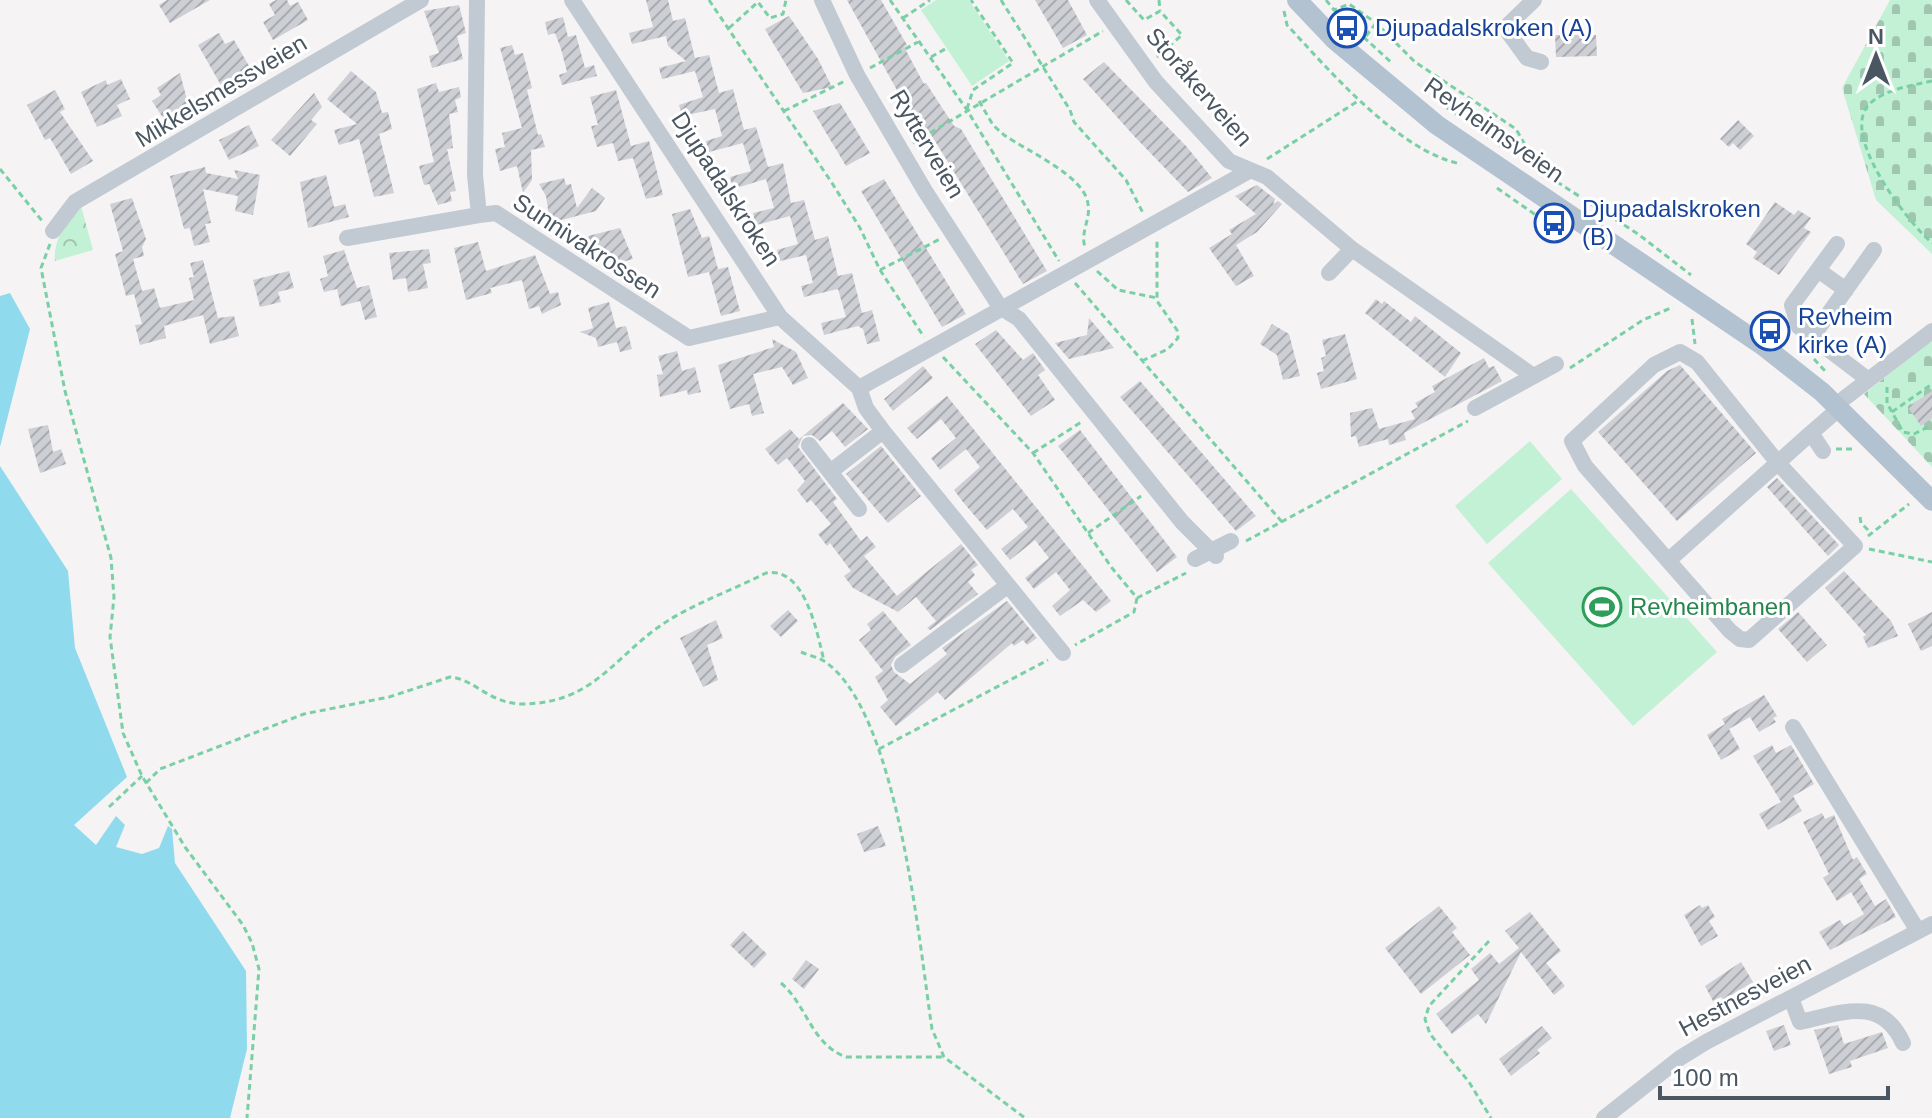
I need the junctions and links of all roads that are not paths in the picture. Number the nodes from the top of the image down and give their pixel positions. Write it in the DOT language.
graph roads {
  1 [pos="477,0"];
  2 [pos="572,0"];
  3 [pos="822,0"];
  4 [pos="1097,0"];
  5 [pos="1297,0"];
  6 [pos="1534,0"];
  7 [pos="411,2"];
  8 [pos="1541,62"];
  9 [pos="1249,171"];
  10 [pos="479,215"];
  11 [pos="53,231"];
  12 [pos="347,238"];
  13 [pos="1837,244"];
  14 [pos="1352,249"];
  15 [pos="1874,250"];
  16 [pos="1818,270"];
  17 [pos="1329,273"];
  18 [pos="1846,290"];
  19 [pos="1000,307"];
  20 [pos="780,317"];
  21 [pos="1932,331"];
  22 [pos="1812,337"];
  23 [pos="1557,370"];
  24 [pos="1872,374"];
  25 [pos="1532,375"];
  26 [pos="859,388"];
  27 [pos="1839,406"];
  28 [pos="1476,412"];
  29 [pos="883,431"];
  30 [pos="1811,433"];
  31 [pos="809,445"];
  32 [pos="1823,451"];
  33 [pos="1778,463"];
  34 [pos="830,472"];
  35 [pos="1926,506"];
  36 [pos="859,509"];
  37 [pos="1231,541"];
  38 [pos="1214,554"];
  39 [pos="1669,560"];
  40 [pos="1192,565"];
  41 [pos="1007,586"];
  42 [pos="1063,653"];
  43 [pos="902,665"];
  44 [pos="1793,727"];
  45 [pos="1925,928"];
  46 [pos="1791,998"];
  47 [pos="1903,1043"];
  48 [pos="1604,1118"];
  1 -- 10 [label="street, Sunnivakrossen"];
  2 -- 20 [label="street, Djupadalskroken"];
  3 -- 19 [label="street, Rytterveien"];
  4 -- 9 [label="street, Storåkerveien"];
  5 -- 27 [label="main road, Revheimsveien"];
  6 -- 8 [label="street"];
  7 -- 11 [label="street, Mikkelsmessveien"];
  9 -- 14 [label="street, Storåkerveien"];
  9 -- 19 [label="street"];
  10 -- 12 [label="street"];
  10 -- 20 [label="street, Sunnivakrossen"];
  13 -- 16 [label="street"];
  14 -- 17 [label="street"];
  14 -- 25 [label="street, Storåkerveien"];
  15 -- 18 [label="street"];
  16 -- 18 [label="street"];
  16 -- 22 [label="street"];
  18 -- 22 [label="street"];
  19 -- 26 [label="street"];
  19 -- 38 [label="street, Rytterveien"];
  20 -- 26 [label="street, Djupadalskroken"];
  21 -- 24 [label="street"];
  22 -- 24 [label="street"];
  23 -- 25 [label="street"];
  24 -- 27 [label="street"];
  25 -- 28 [label="street"];
  26 -- 29 [label="street"];
  27 -- 30 [label="street"];
  27 -- 35 [label="main road, Revheimsveien"];
  29 -- 34 [label="street"];
  29 -- 41 [label="street"];
  30 -- 32 [label="street"];
  30 -- 33 [label="street"];
  31 -- 34 [label="street"];
  33 -- 39 [label="street"];
  33 -- 39 [label="street"];
  33 -- 39 [label="street"];
  34 -- 36 [label="street"];
  37 -- 38 [label="street"];
  38 -- 40 [label="street"];
  41 -- 42 [label="street"];
  41 -- 43 [label="street"];
  44 -- 45 [label="street, Hestnesveien"];
  45 -- 46 [label="street, Hestnesveien"];
  46 -- 47 [label="street"];
  46 -- 48 [label="street, Hestnesveien"];
}
